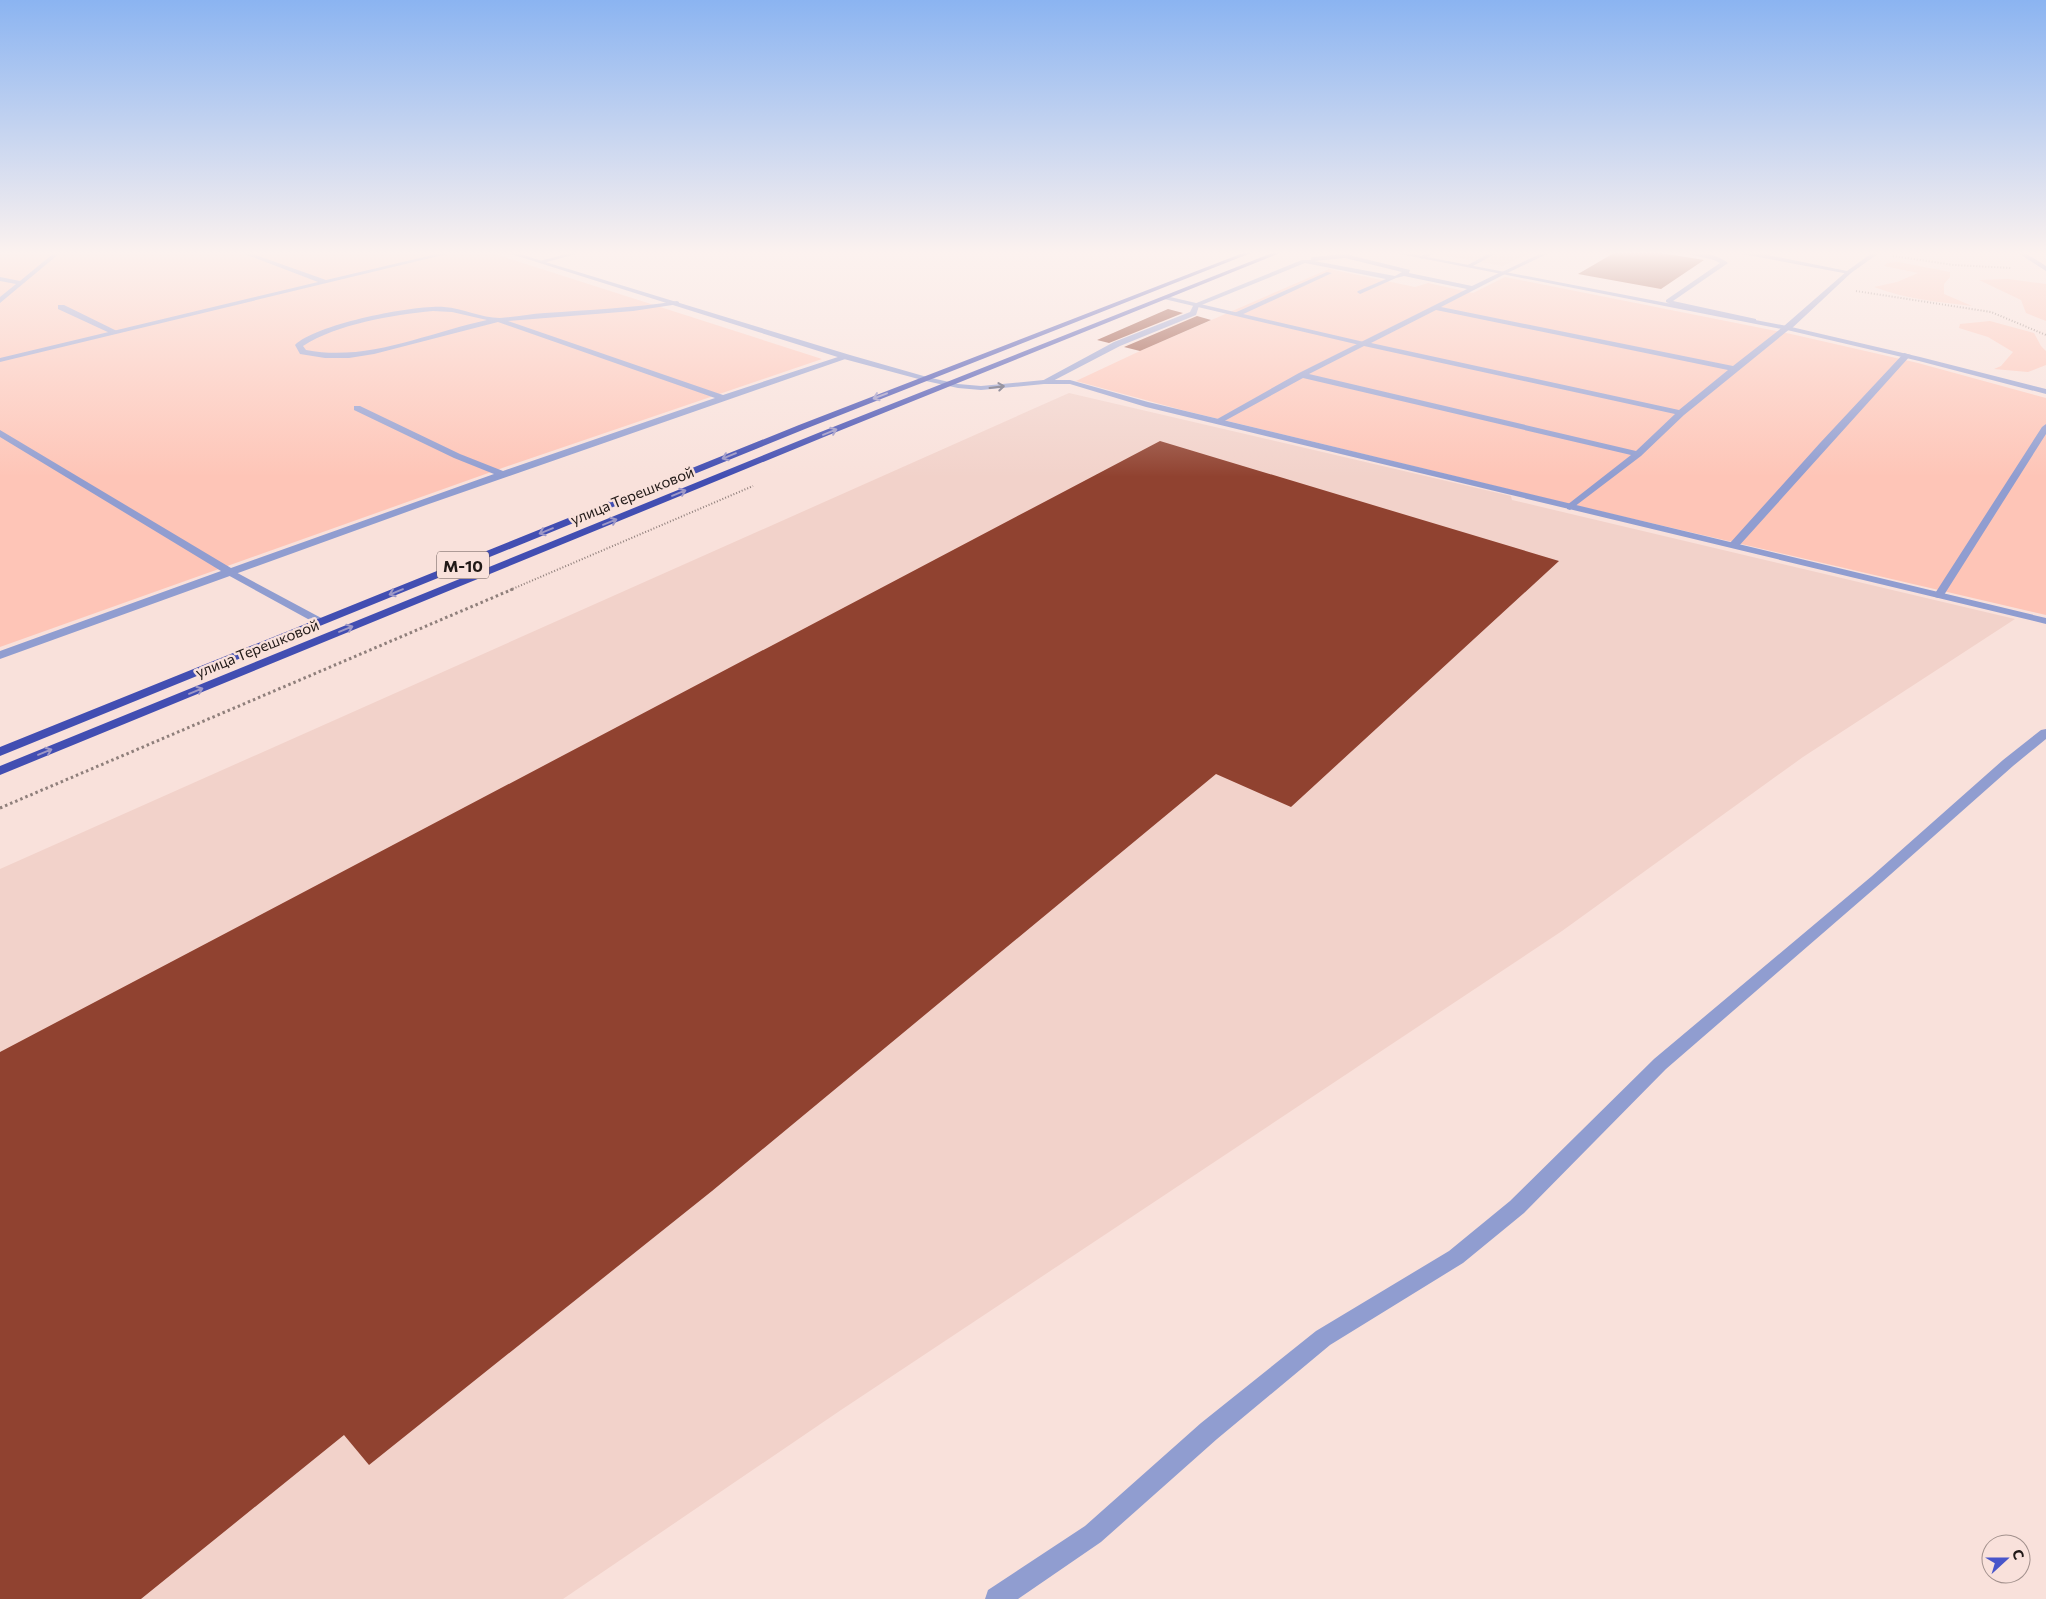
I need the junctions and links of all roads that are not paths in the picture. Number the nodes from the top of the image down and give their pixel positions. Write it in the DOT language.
graph roads {
  1 [pos="105,328"];
  2 [pos="133,328"];
  3 [pos="344,328"];
  4 [pos="466,328"];
  5 [pos="520,328"];
  6 [pos="755,328"];
  7 [pos="1056,328"];
  8 [pos="1092,328"];
  9 [pos="1157,328"];
  10 [pos="1294,328"];
  11 [pos="1397,328"];
  12 [pos="1532,328"];
  13 [pos="1787,328"];
  14 [pos="115,332"];
  15 [pos="1364,344"];
  16 [pos="1907,356"];
  17 [pos="847,357"];
  18 [pos="0,360"];
  19 [pos="1734,369"];
  20 [pos="1302,375"];
  21 [pos="926,378"];
  22 [pos="1044,382"];
  23 [pos="950,384"];
  24 [pos="2046,392"];
  25 [pos="723,398"];
  26 [pos="357,408"];
  27 [pos="1681,413"];
  28 [pos="1216,422"];
  29 [pos="2046,427"];
  30 [pos="0,433"];
  31 [pos="1638,454"];
  32 [pos="502,474"];
  33 [pos="1570,507"];
  34 [pos="1734,546"];
  35 [pos="230,572"];
  36 [pos="1940,595"];
  37 [pos="2046,621"];
  38 [pos="321,622"];
  39 [pos="0,655"];
  40 [pos="2046,733"];
  41 [pos="0,752"];
  42 [pos="0,771"];
  43 [pos="997,1599"];
  1 -- 14 [label="street"];
  2 -- 14 [label="street"];
  3 -- 4 [label="street"];
  5 -- 25 [label="street"];
  6 -- 17 [label="street"];
  7 -- 21 [label="highway, улица Терешковой / М-10"];
  8 -- 23 [label="highway, улица Терешковой / М-10"];
  9 -- 22 [label="street"];
  10 -- 15 [label="street"];
  11 -- 15 [label="street"];
  12 -- 19 [label="street"];
  13 -- 16 [label="street"];
  13 -- 19 [label="street"];
  14 -- 18 [label="street"];
  15 -- 20 [label="street"];
  15 -- 27 [label="street"];
  16 -- 24 [label="street"];
  16 -- 34 [label="street"];
  17 -- 21 [label="street"];
  17 -- 25 [label="street"];
  19 -- 27 [label="street"];
  20 -- 28 [label="street"];
  20 -- 31 [label="street"];
  21 -- 23 [label="street"];
  21 -- 38 [label="highway, улица Терешковой / М-10, one-way"];
  23 -- 22 [label="street, one-way"];
  22 -- 28 [label="street"];
  42 -- 23 [label="highway, улица Терешковой / М-10, one-way"];
  25 -- 32 [label="street"];
  26 -- 32 [label="street"];
  27 -- 31 [label="street"];
  28 -- 33 [label="street"];
  29 -- 36 [label="street"];
  30 -- 35 [label="street"];
  31 -- 33 [label="street"];
  32 -- 35 [label="street"];
  33 -- 34 [label="street"];
  34 -- 36 [label="street"];
  35 -- 38 [label="street"];
  35 -- 39 [label="street"];
  36 -- 37 [label="street"];
  38 -- 41 [label="highway, улица Терешковой / М-10"];
  40 -- 43 [label="street"];
}
